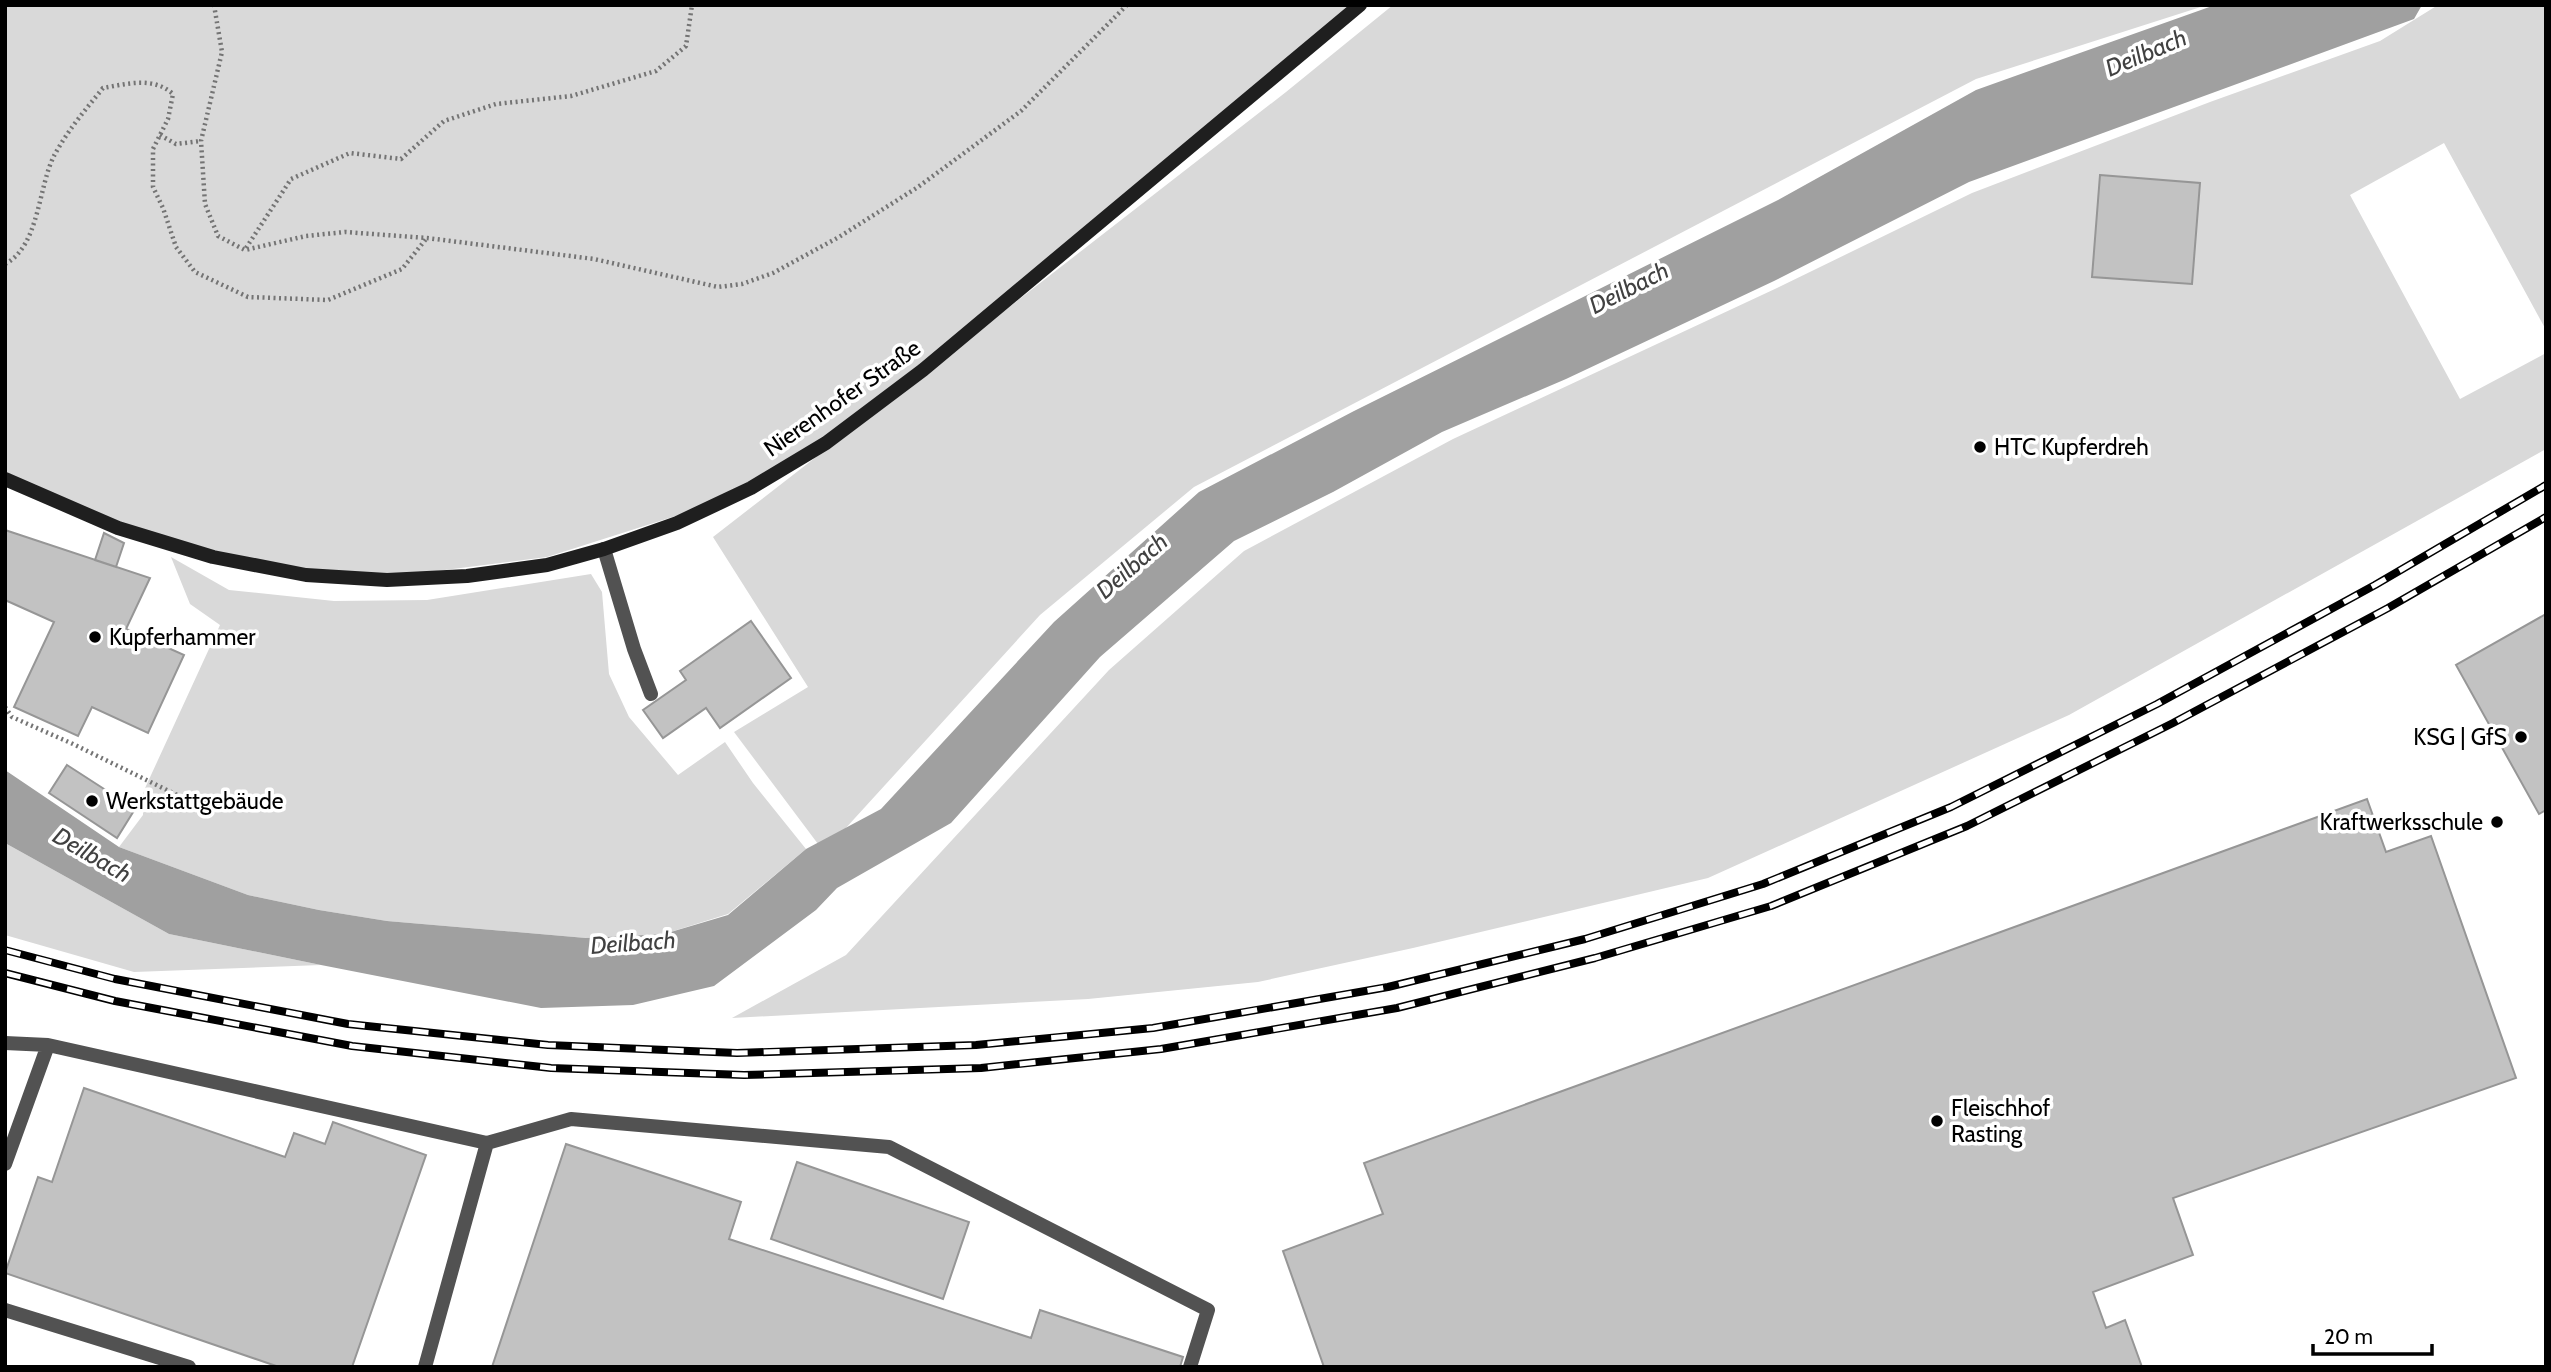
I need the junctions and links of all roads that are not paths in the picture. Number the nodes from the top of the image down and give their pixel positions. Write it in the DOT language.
graph roads {
  1 [pos="1360,5"];
  2 [pos="5,479"];
  3 [pos="604,549"];
  4 [pos="651,694"];
  5 [pos="5,1043"];
  6 [pos="48,1045"];
  7 [pos="487,1143"];
  8 [pos="5,1164"];
  9 [pos="5,1310"];
  10 [pos="189,1367"];
  11 [pos="425,1367"];
  12 [pos="1190,1367"];
  1 -- 3 [label="main road, Nierenhofer Straße"];
  2 -- 3 [label="main road, Nierenhofer Straße"];
  3 -- 4 [label="lane"];
  5 -- 6 [label="lane"];
  6 -- 7 [label="lane"];
  6 -- 8 [label="lane"];
  7 -- 11 [label="lane"];
  7 -- 12 [label="lane"];
  9 -- 10 [label="lane"];
}
